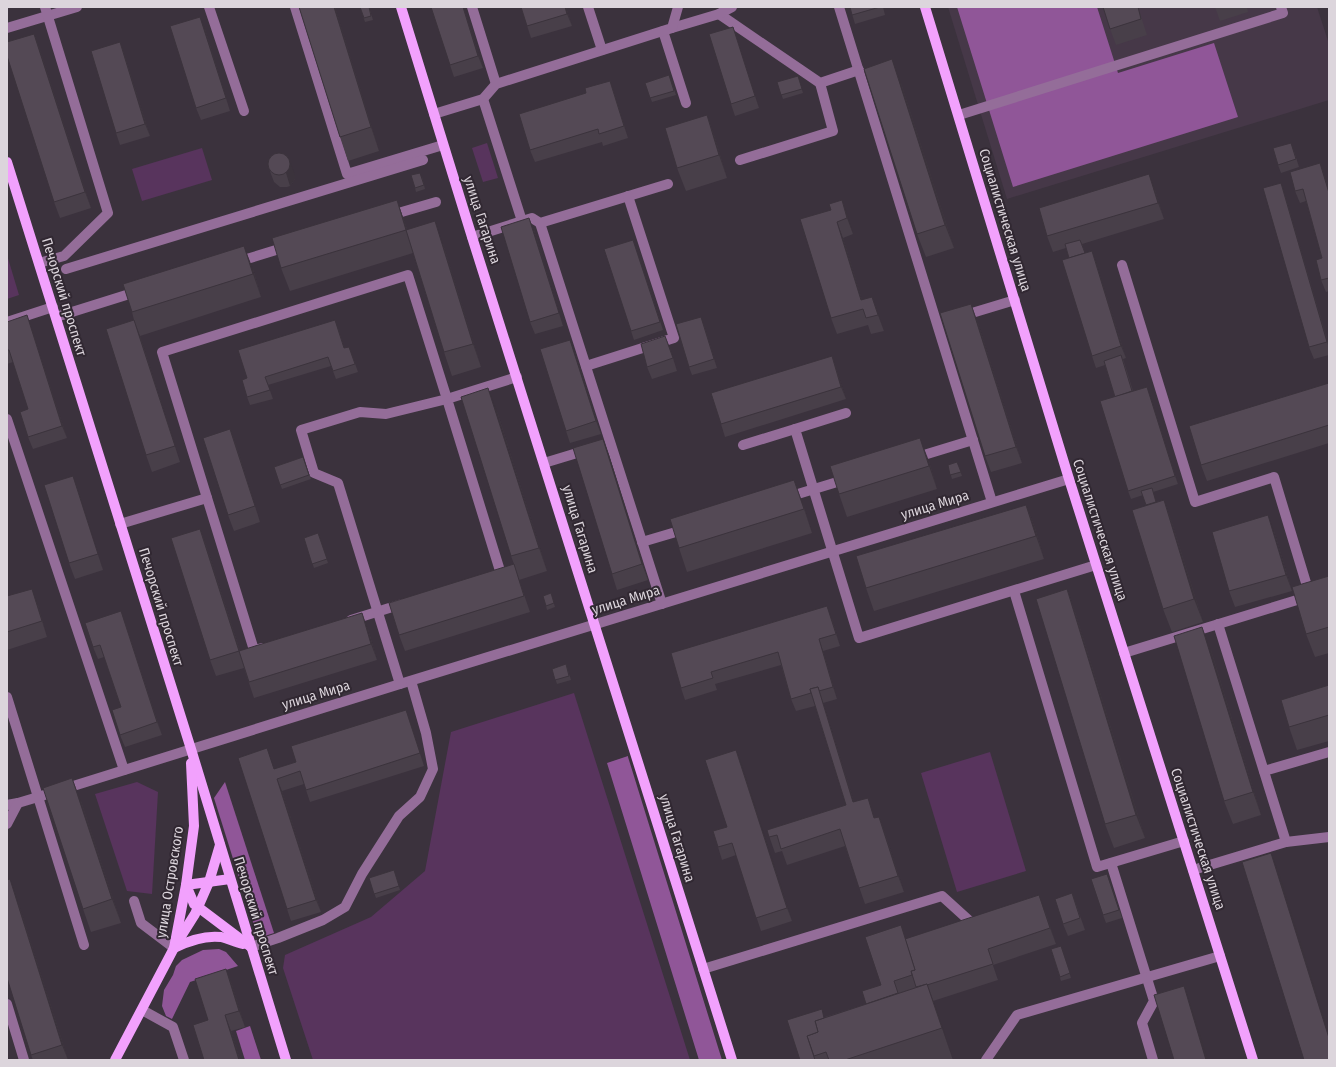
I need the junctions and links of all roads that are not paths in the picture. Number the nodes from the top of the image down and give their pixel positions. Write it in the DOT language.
graph roads {
  1 [pos="77,7"];
  2 [pos="209,7"];
  3 [pos="295,7"];
  4 [pos="401,7"];
  5 [pos="472,7"];
  6 [pos="588,7"];
  7 [pos="678,7"];
  8 [pos="732,7"];
  9 [pos="839,7"];
  10 [pos="925,7"];
  11 [pos="1281,7"];
  12 [pos="46,11"];
  13 [pos="718,14"];
  14 [pos="7,28"];
  15 [pos="668,30"];
  16 [pos="602,50"];
  17 [pos="860,70"];
  18 [pos="820,83"];
  19 [pos="496,84"];
  20 [pos="484,99"];
  21 [pos="686,103"];
  22 [pos="244,111"];
  23 [pos="434,114"];
  24 [pos="959,115"];
  25 [pos="443,144"];
  26 [pos="423,160"];
  27 [pos="740,160"];
  28 [pos="7,162"];
  29 [pos="668,184"];
  30 [pos="628,196"];
  31 [pos="436,202"];
  32 [pos="375,220"];
  33 [pos="522,221"];
  34 [pos="540,223"];
  35 [pos="472,237"];
  36 [pos="300,243"];
  37 [pos="39,264"];
  38 [pos="1122,265"];
  39 [pos="224,266"];
  40 [pos="66,269"];
  41 [pos="148,289"];
  42 [pos="1015,300"];
  43 [pos="55,312"];
  44 [pos="7,322"];
  45 [pos="944,322"];
  46 [pos="586,366"];
  47 [pos="517,377"];
  48 [pos="447,399"];
  49 [pos="846,413"];
  50 [pos="7,419"];
  51 [pos="795,429"];
  52 [pos="973,440"];
  53 [pos="603,445"];
  54 [pos="743,445"];
  55 [pos="904,461"];
  56 [pos="544,463"];
  57 [pos="859,475"];
  58 [pos="1069,479"];
  59 [pos="813,489"];
  60 [pos="207,498"];
  61 [pos="776,501"];
  62 [pos="992,502"];
  63 [pos="120,524"];
  64 [pos="694,526"];
  65 [pos="642,542"];
  66 [pos="833,552"];
  67 [pos="1096,566"];
  68 [pos="486,578"];
  69 [pos="1014,590"];
  70 [pos="414,601"];
  71 [pos="662,604"];
  72 [pos="378,612"];
  73 [pos="342,623"];
  74 [pos="595,624"];
  75 [pos="1218,624"];
  76 [pos="269,646"];
  77 [pos="1124,653"];
  78 [pos="411,680"];
  79 [pos="400,684"];
  80 [pos="7,697"];
  81 [pos="191,749"];
  82 [pos="1329,752"];
  83 [pos="124,770"];
  84 [pos="1264,771"];
  85 [pos="38,797"];
  86 [pos="18,803"];
  87 [pos="7,805"];
  88 [pos="7,824"];
  89 [pos="1329,837"];
  90 [pos="1184,840"];
  91 [pos="1286,842"];
  92 [pos="220,844"];
  93 [pos="1111,863"];
  94 [pos="1193,870"];
  95 [pos="230,879"];
  96 [pos="209,882"];
  97 [pos="186,886"];
  98 [pos="134,901"];
  99 [pos="198,907"];
  100 [pos="974,925"];
  101 [pos="84,946"];
  102 [pos="251,947"];
  103 [pos="174,948"];
  104 [pos="1220,956"];
  105 [pos="703,969"];
  106 [pos="1147,978"];
  107 [pos="7,1004"];
  108 [pos="142,1010"];
  109 [pos="24,1060"];
  110 [pos="115,1060"];
  111 [pos="184,1060"];
  112 [pos="286,1060"];
  113 [pos="732,1060"];
  114 [pos="986,1060"];
  115 [pos="1153,1060"];
  116 [pos="1253,1060"];
  1 -- 12 [label="street"];
  2 -- 22 [label="street"];
  3 -- 25 [label="street"];
  4 -- 23 [label="main road, улица Гагарина"];
  5 -- 19 [label="street"];
  6 -- 16 [label="street"];
  7 -- 15 [label="street"];
  8 -- 13 [label="street"];
  9 -- 17 [label="street"];
  10 -- 24 [label="main road, Социалистическая улица"];
  11 -- 24 [label="street"];
  12 -- 14 [label="street"];
  12 -- 37 [label="street"];
  13 -- 15 [label="street"];
  13 -- 18 [label="street"];
  15 -- 16 [label="street"];
  15 -- 21 [label="street"];
  16 -- 19 [label="street"];
  17 -- 18 [label="street"];
  17 -- 45 [label="street"];
  18 -- 27 [label="street"];
  19 -- 20 [label="street"];
  20 -- 23 [label="street"];
  20 -- 33 [label="street"];
  23 -- 25 [label="main road, улица Гагарина"];
  24 -- 42 [label="main road, Социалистическая улица"];
  25 -- 35 [label="main road, улица Гагарина"];
  26 -- 40 [label="street"];
  28 -- 37 [label="main road, Печорский проспект"];
  29 -- 30 [label="street"];
  30 -- 34 [label="street"];
  30 -- 46 [label="street"];
  31 -- 32 [label="street"];
  33 -- 34 [label="street"];
  33 -- 35 [label="street"];
  34 -- 46 [label="street"];
  35 -- 47 [label="main road, улица Гагарина"];
  36 -- 39 [label="street"];
  37 -- 43 [label="main road, Печорский проспект"];
  38 -- 75 [label="street"];
  41 -- 43 [label="street"];
  42 -- 45 [label="street"];
  42 -- 58 [label="main road, Социалистическая улица"];
  43 -- 44 [label="street"];
  43 -- 63 [label="main road, Печорский проспект"];
  45 -- 52 [label="street"];
  46 -- 53 [label="street"];
  47 -- 48 [label="street"];
  47 -- 56 [label="main road, улица Гагарина"];
  48 -- 60 [label="street"];
  48 -- 68 [label="street"];
  48 -- 72 [label="street"];
  49 -- 51 [label="street"];
  50 -- 83 [label="street"];
  51 -- 54 [label="street"];
  51 -- 59 [label="street"];
  52 -- 55 [label="street"];
  52 -- 62 [label="street"];
  53 -- 56 [label="street"];
  53 -- 65 [label="street"];
  56 -- 74 [label="main road, улица Гагарина"];
  57 -- 59 [label="street"];
  58 -- 62 [label="street, улица Мира"];
  58 -- 67 [label="main road, Социалистическая улица"];
  59 -- 61 [label="street"];
  59 -- 66 [label="street"];
  60 -- 63 [label="street"];
  60 -- 76 [label="street"];
  62 -- 66 [label="street, улица Мира"];
  63 -- 81 [label="main road, Печорский проспект"];
  64 -- 65 [label="street"];
  65 -- 71 [label="street"];
  66 -- 69 [label="street"];
  66 -- 71 [label="street, улица Мира"];
  67 -- 69 [label="street"];
  67 -- 77 [label="main road, Социалистическая улица"];
  69 -- 93 [label="street"];
  70 -- 72 [label="street"];
  71 -- 74 [label="street, улица Мира"];
  72 -- 73 [label="street"];
  72 -- 79 [label="street"];
  74 -- 78 [label="street, улица Мира"];
  74 -- 105 [label="main road, улица Гагарина"];
  75 -- 77 [label="street"];
  75 -- 84 [label="street"];
  77 -- 90 [label="main road, Социалистическая улица"];
  78 -- 79 [label="street, улица Мира"];
  78 -- 102 [label="street"];
  79 -- 81 [label="street, улица Мира"];
  80 -- 85 [label="street"];
  81 -- 83 [label="street, улица Мира"];
  81 -- 92 [label="main road, Печорский проспект"];
  81 -- 97 [label="main road, улица Островского"];
  82 -- 84 [label="street"];
  83 -- 85 [label="street, улица Мира"];
  84 -- 91 [label="street"];
  85 -- 86 [label="street, улица Мира"];
  85 -- 101 [label="street"];
  86 -- 87 [label="street, улица Мира"];
  86 -- 88 [label="street"];
  89 -- 91 [label="street"];
  90 -- 93 [label="street"];
  90 -- 94 [label="main road, Социалистическая улица"];
  91 -- 94 [label="street"];
  92 -- 95 [label="main road, Печорский проспект"];
  92 -- 96 [label="main road"];
  93 -- 106 [label="street"];
  94 -- 104 [label="main road, Социалистическая улица"];
  95 -- 96 [label="main road"];
  95 -- 102 [label="main road, Печорский проспект"];
  96 -- 97 [label="main road"];
  96 -- 99 [label="main road"];
  97 -- 99 [label="main road"];
  97 -- 103 [label="main road, улица Островского"];
  98 -- 103 [label="street"];
  99 -- 102 [label="main road"];
  99 -- 103 [label="main road"];
  100 -- 105 [label="street"];
  102 -- 103 [label="main road, улица Островского"];
  102 -- 112 [label="main road, Печорский проспект"];
  103 -- 108 [label="main road, улица Островского"];
  104 -- 106 [label="street"];
  104 -- 116 [label="main road, Социалистическая улица"];
  105 -- 113 [label="main road, улица Гагарина"];
  106 -- 114 [label="street"];
  106 -- 115 [label="street"];
  107 -- 109 [label="street"];
  108 -- 110 [label="main road, улица Островского"];
  108 -- 111 [label="street"];
}
